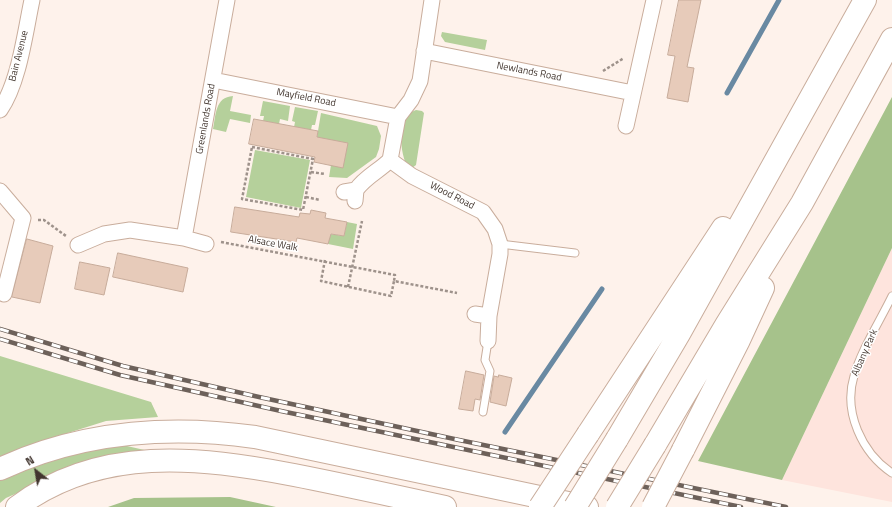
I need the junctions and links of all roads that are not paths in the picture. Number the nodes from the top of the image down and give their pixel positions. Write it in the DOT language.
graph roads {
  1 [pos="32,0"];
  2 [pos="227,0"];
  3 [pos="432,0"];
  4 [pos="654,0"];
  5 [pos="865,0"];
  6 [pos="892,39"];
  7 [pos="424,51"];
  8 [pos="213,80"];
  9 [pos="633,93"];
  10 [pos="810,99"];
  11 [pos="0,110"];
  12 [pos="398,117"];
  13 [pos="626,126"];
  14 [pos="390,160"];
  15 [pos="0,191"];
  16 [pos="351,194"];
  17 [pos="802,203"];
  18 [pos="184,238"];
  19 [pos="212,243"];
  20 [pos="500,244"];
  21 [pos="78,245"];
  22 [pos="575,253"];
  23 [pos="4,294"];
  24 [pos="892,296"];
  25 [pos="488,342"];
  26 [pos="483,412"];
  27 [pos="0,469"];
  28 [pos="892,472"];
  29 [pos="17,507"];
  30 [pos="445,507"];
  31 [pos="540,507"];
  32 [pos="575,507"];
  33 [pos="587,507"];
  34 [pos="617,507"];
  35 [pos="653,507"];
  1 -- 11 [label="street, Bain Avenue"];
  2 -- 8 [label="street, Greenlands Road"];
  3 -- 7 [label="street"];
  4 -- 9 [label="street"];
  5 -- 10 [label="highway"];
  6 -- 17 [label="highway"];
  7 -- 9 [label="street, Newlands Road"];
  7 -- 12 [label="street"];
  8 -- 12 [label="street, Mayfield Road"];
  8 -- 18 [label="street, Greenlands Road"];
  9 -- 13 [label="street"];
  10 -- 31 [label="highway, bridge"];
  10 -- 32 [label="highway, bridge"];
  12 -- 14 [label="street"];
  14 -- 16 [label="street"];
  14 -- 20 [label="street, Wood Road"];
  15 -- 23 [label="street"];
  17 -- 34 [label="highway, bridge"];
  17 -- 35 [label="highway, bridge"];
  18 -- 19 [label="street"];
  18 -- 21 [label="street"];
  20 -- 22 [label="lane"];
  20 -- 25 [label="street, Wood Road"];
  24 -- 28 [label="lane, Albany Park"];
  25 -- 26 [label="lane"];
  27 -- 33 [label="highway"];
  29 -- 30 [label="highway"];
}
